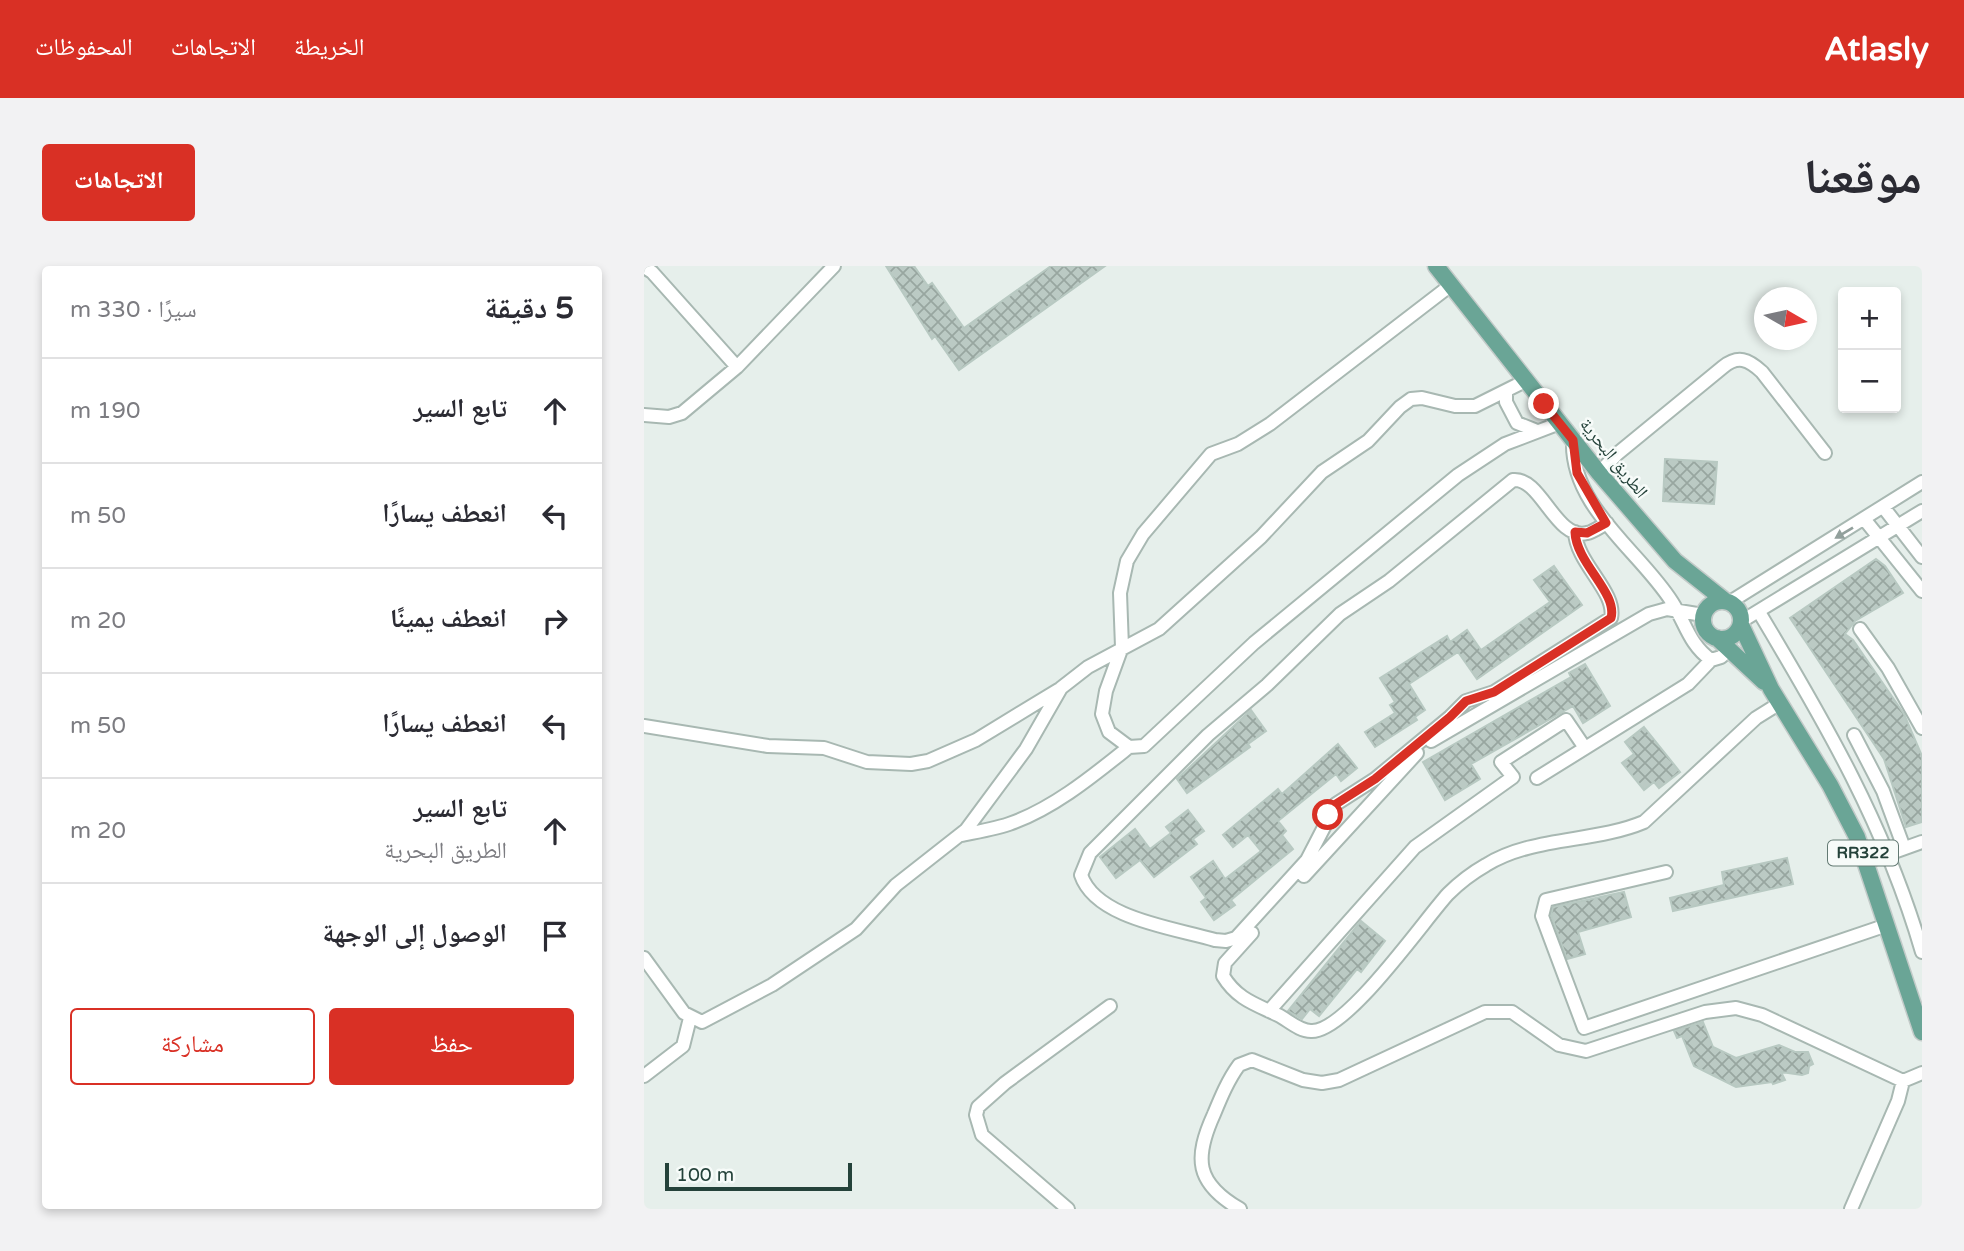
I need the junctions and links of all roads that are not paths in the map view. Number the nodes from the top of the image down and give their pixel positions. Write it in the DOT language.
graph roads {
  1 [pos="834,266"];
  2 [pos="1436,266"];
  3 [pos="644,267"];
  4 [pos="1451,285"];
  5 [pos="737,367"];
  6 [pos="1525,382"];
  7 [pos="1506,392"];
  8 [pos="644,415"];
  9 [pos="1560,423"];
  10 [pos="1537,431"];
  11 [pos="1573,440"];
  12 [pos="1825,453"];
  13 [pos="1599,473"];
  14 [pos="1922,482"];
  15 [pos="1884,508"];
  16 [pos="1922,510"];
  17 [pos="1865,520"];
  18 [pos="1606,523"];
  19 [pos="1898,526"];
  20 [pos="1575,532"];
  21 [pos="1879,538"];
  22 [pos="1922,558"];
  23 [pos="1686,572"];
  24 [pos="1922,591"];
  25 [pos="1727,601"];
  26 [pos="1677,611"];
  27 [pos="1759,612"];
  28 [pos="1704,614"];
  29 [pos="1741,623"];
  30 [pos="1860,629"];
  31 [pos="1723,644"];
  32 [pos="1122,647"];
  33 [pos="1711,660"];
  34 [pos="1061,688"];
  35 [pos="1771,689"];
  36 [pos="1780,703"];
  37 [pos="644,726"];
  38 [pos="1922,728"];
  39 [pos="1854,735"];
  40 [pos="1129,747"];
  41 [pos="1585,748"];
  42 [pos="1537,778"];
  43 [pos="958,836"];
  44 [pos="1922,842"];
  45 [pos="1904,848"];
  46 [pos="1888,853"];
  47 [pos="1867,862"];
  48 [pos="1666,872"];
  49 [pos="1886,925"];
  50 [pos="1922,952"];
  51 [pos="644,958"];
  52 [pos="1110,1006"];
  53 [pos="1918,1008"];
  54 [pos="1269,1011"];
  55 [pos="690,1018"];
  56 [pos="1922,1032"];
  57 [pos="1922,1073"];
  58 [pos="644,1076"];
  59 [pos="1903,1081"];
  60 [pos="1068,1209"];
  61 [pos="1240,1209"];
  62 [pos="1851,1209"];
  1 -- 5 [label="street"];
  2 -- 4 [label="main road, الطريق البحرية / RR322"];
  3 -- 5 [label="street"];
  4 -- 6 [label="main road, الطريق البحرية / RR322"];
  4 -- 32 [label="street"];
  5 -- 8 [label="street"];
  6 -- 7 [label="street"];
  6 -- 9 [label="main road, الطريق البحرية / RR322"];
  7 -- 10 [label="street"];
  7 -- 32 [label="street"];
  9 -- 10 [label="street"];
  9 -- 11 [label="main road, الطريق البحرية / RR322"];
  10 -- 40 [label="street"];
  11 -- 13 [label="main road, الطريق البحرية / RR322"];
  11 -- 18 [label="street"];
  12 -- 13 [label="street"];
  13 -- 23 [label="main road, الطريق البحرية / RR322"];
  14 -- 15 [label="street"];
  15 -- 17 [label="street"];
  15 -- 19 [label="street"];
  16 -- 19 [label="street"];
  17 -- 21 [label="street"];
  17 -- 25 [label="street, one-way"];
  18 -- 20 [label="street"];
  18 -- 26 [label="street"];
  19 -- 21 [label="street"];
  19 -- 22 [label="street"];
  20 -- 20 [label="street"];
  21 -- 24 [label="street"];
  21 -- 27 [label="street"];
  23 -- 25 [label="main road, الطريق البحرية / RR322"];
  23 -- 28 [label="main road, الطريق البحرية / RR322"];
  25 -- 28 [label="main road"];
  25 -- 29 [label="main road, RR322"];
  26 -- 28 [label="street"];
  26 -- 33 [label="street"];
  26 -- 54 [label="street"];
  27 -- 29 [label="street"];
  27 -- 46 [label="street"];
  28 -- 31 [label="main road, RR322"];
  29 -- 31 [label="main road"];
  29 -- 35 [label="main road, RR322"];
  30 -- 38 [label="street"];
  31 -- 33 [label="street"];
  31 -- 35 [label="main road, RR322"];
  32 -- 34 [label="street"];
  32 -- 40 [label="street"];
  33 -- 41 [label="street"];
  34 -- 37 [label="street"];
  34 -- 43 [label="street"];
  35 -- 36 [label="main road, RR322"];
  36 -- 47 [label="main road, RR322"];
  36 -- 54 [label="street"];
  39 -- 45 [label="street"];
  40 -- 43 [label="street"];
  41 -- 42 [label="street"];
  41 -- 54 [label="street"];
  43 -- 55 [label="street"];
  44 -- 45 [label="street"];
  45 -- 46 [label="street"];
  46 -- 47 [label="street"];
  46 -- 50 [label="street"];
  47 -- 49 [label="main road, RR322"];
  48 -- 49 [label="street"];
  49 -- 53 [label="main road, RR322"];
  51 -- 55 [label="street"];
  52 -- 60 [label="street"];
  53 -- 56 [label="main road, RR322"];
  55 -- 58 [label="street"];
  57 -- 59 [label="street"];
  59 -- 61 [label="street"];
  59 -- 62 [label="street"];
}
